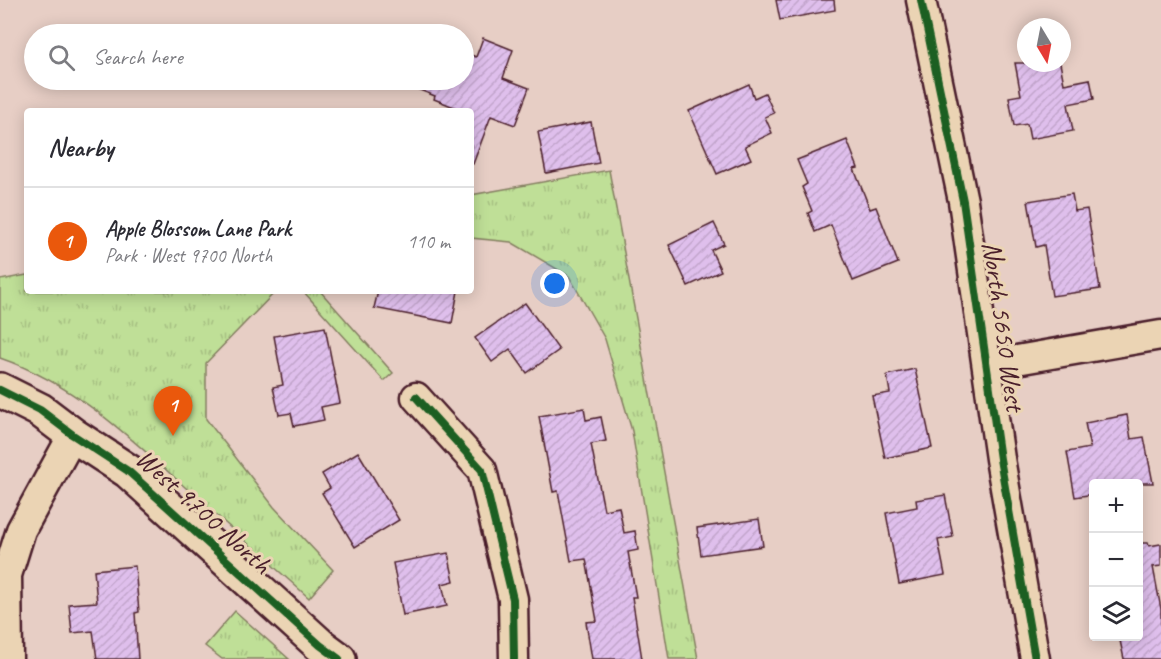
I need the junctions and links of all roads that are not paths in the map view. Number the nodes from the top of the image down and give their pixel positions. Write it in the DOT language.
graph roads {
  1 [pos="921,0"];
  2 [pos="1161,335"];
  3 [pos="988,365"];
  4 [pos="0,390"];
  5 [pos="416,397"];
  6 [pos="73,435"];
  7 [pos="8,659"];
  8 [pos="339,659"];
  9 [pos="514,659"];
  10 [pos="1035,659"];
  1 -- 3 [label="street, North 5650 West"];
  2 -- 3 [label="street"];
  3 -- 10 [label="street, North 5650 West"];
  4 -- 6 [label="street, West 9700 North"];
  5 -- 9 [label="street"];
  6 -- 7 [label="street"];
  6 -- 8 [label="street, West 9700 North"];
}
